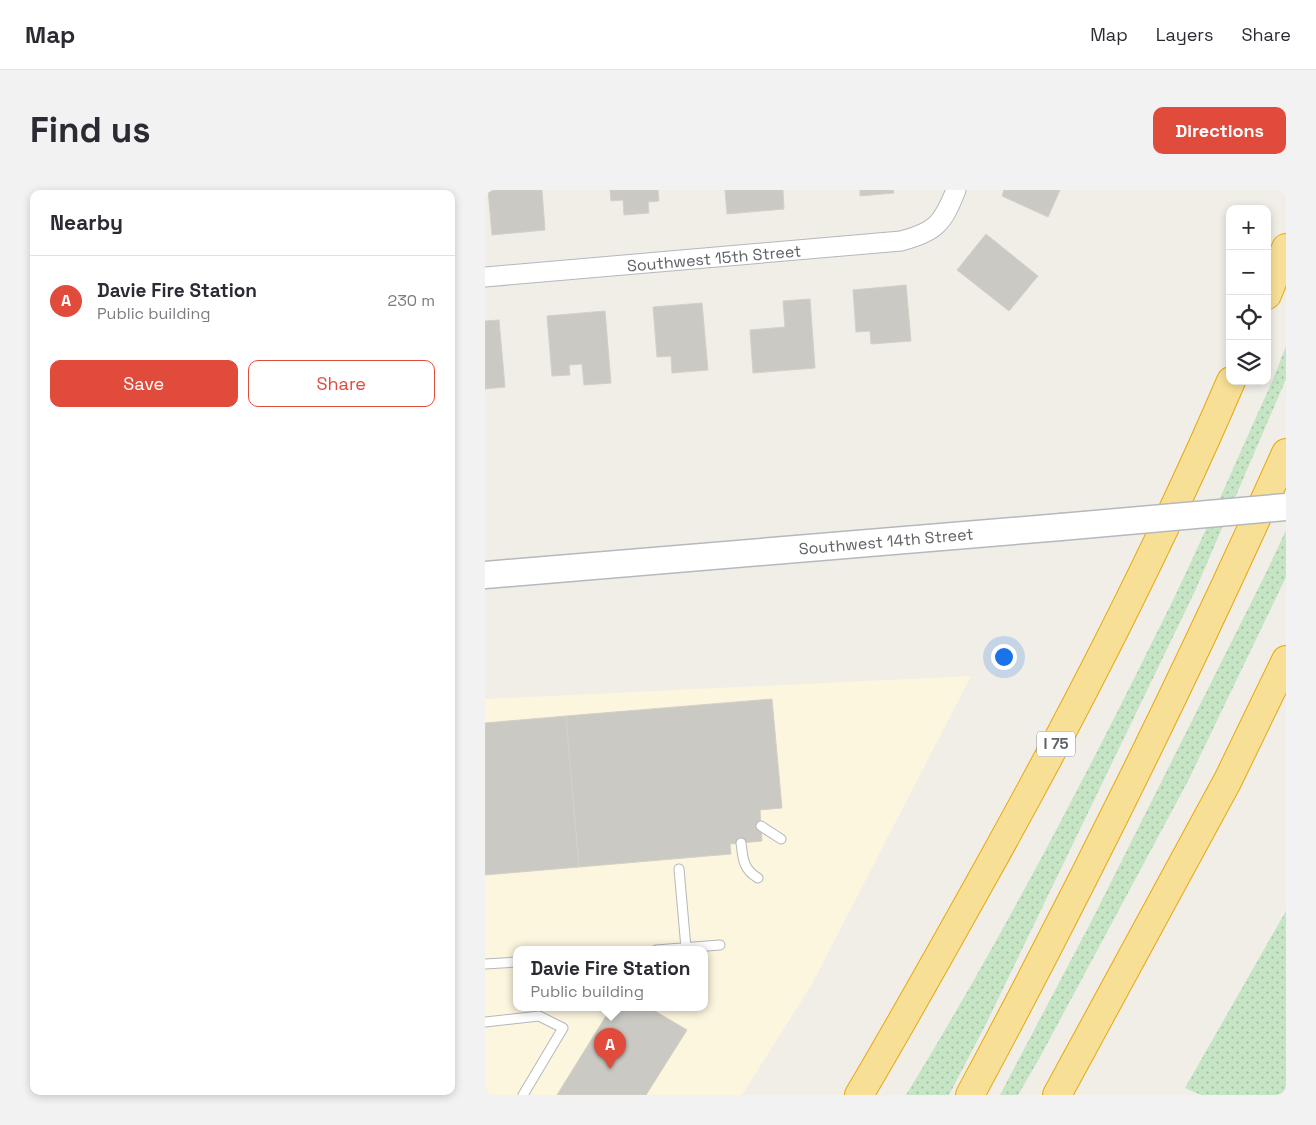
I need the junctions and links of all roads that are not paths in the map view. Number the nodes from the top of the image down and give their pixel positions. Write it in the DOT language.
graph roads {
  1 [pos="956,190"];
  2 [pos="1286,248"];
  3 [pos="485,277"];
  4 [pos="1271,285"];
  5 [pos="1229,385"];
  6 [pos="1286,453"];
  7 [pos="1286,507"];
  8 [pos="485,574"];
  9 [pos="1286,660"];
  10 [pos="761,826"];
  11 [pos="781,839"];
  12 [pos="741,842"];
  13 [pos="679,869"];
  14 [pos="759,878"];
  15 [pos="719,945"];
  16 [pos="685,946"];
  17 [pos="708,946"];
  18 [pos="513,962"];
  19 [pos="485,964"];
  20 [pos="485,1022"];
  21 [pos="523,1095"];
  22 [pos="859,1095"];
  23 [pos="970,1095"];
  24 [pos="1057,1095"];
  1 -- 3 [label="street, Southwest 15th Street"];
  2 -- 4 [label="highway"];
  5 -- 22 [label="highway, I 75"];
  6 -- 23 [label="highway"];
  7 -- 8 [label="street, Southwest 14th Street, bridge"];
  9 -- 24 [label="highway"];
  10 -- 11 [label="lane"];
  12 -- 14 [label="lane"];
  13 -- 16 [label="lane"];
  15 -- 17 [label="lane"];
  18 -- 19 [label="lane"];
  20 -- 21 [label="lane"];
}
